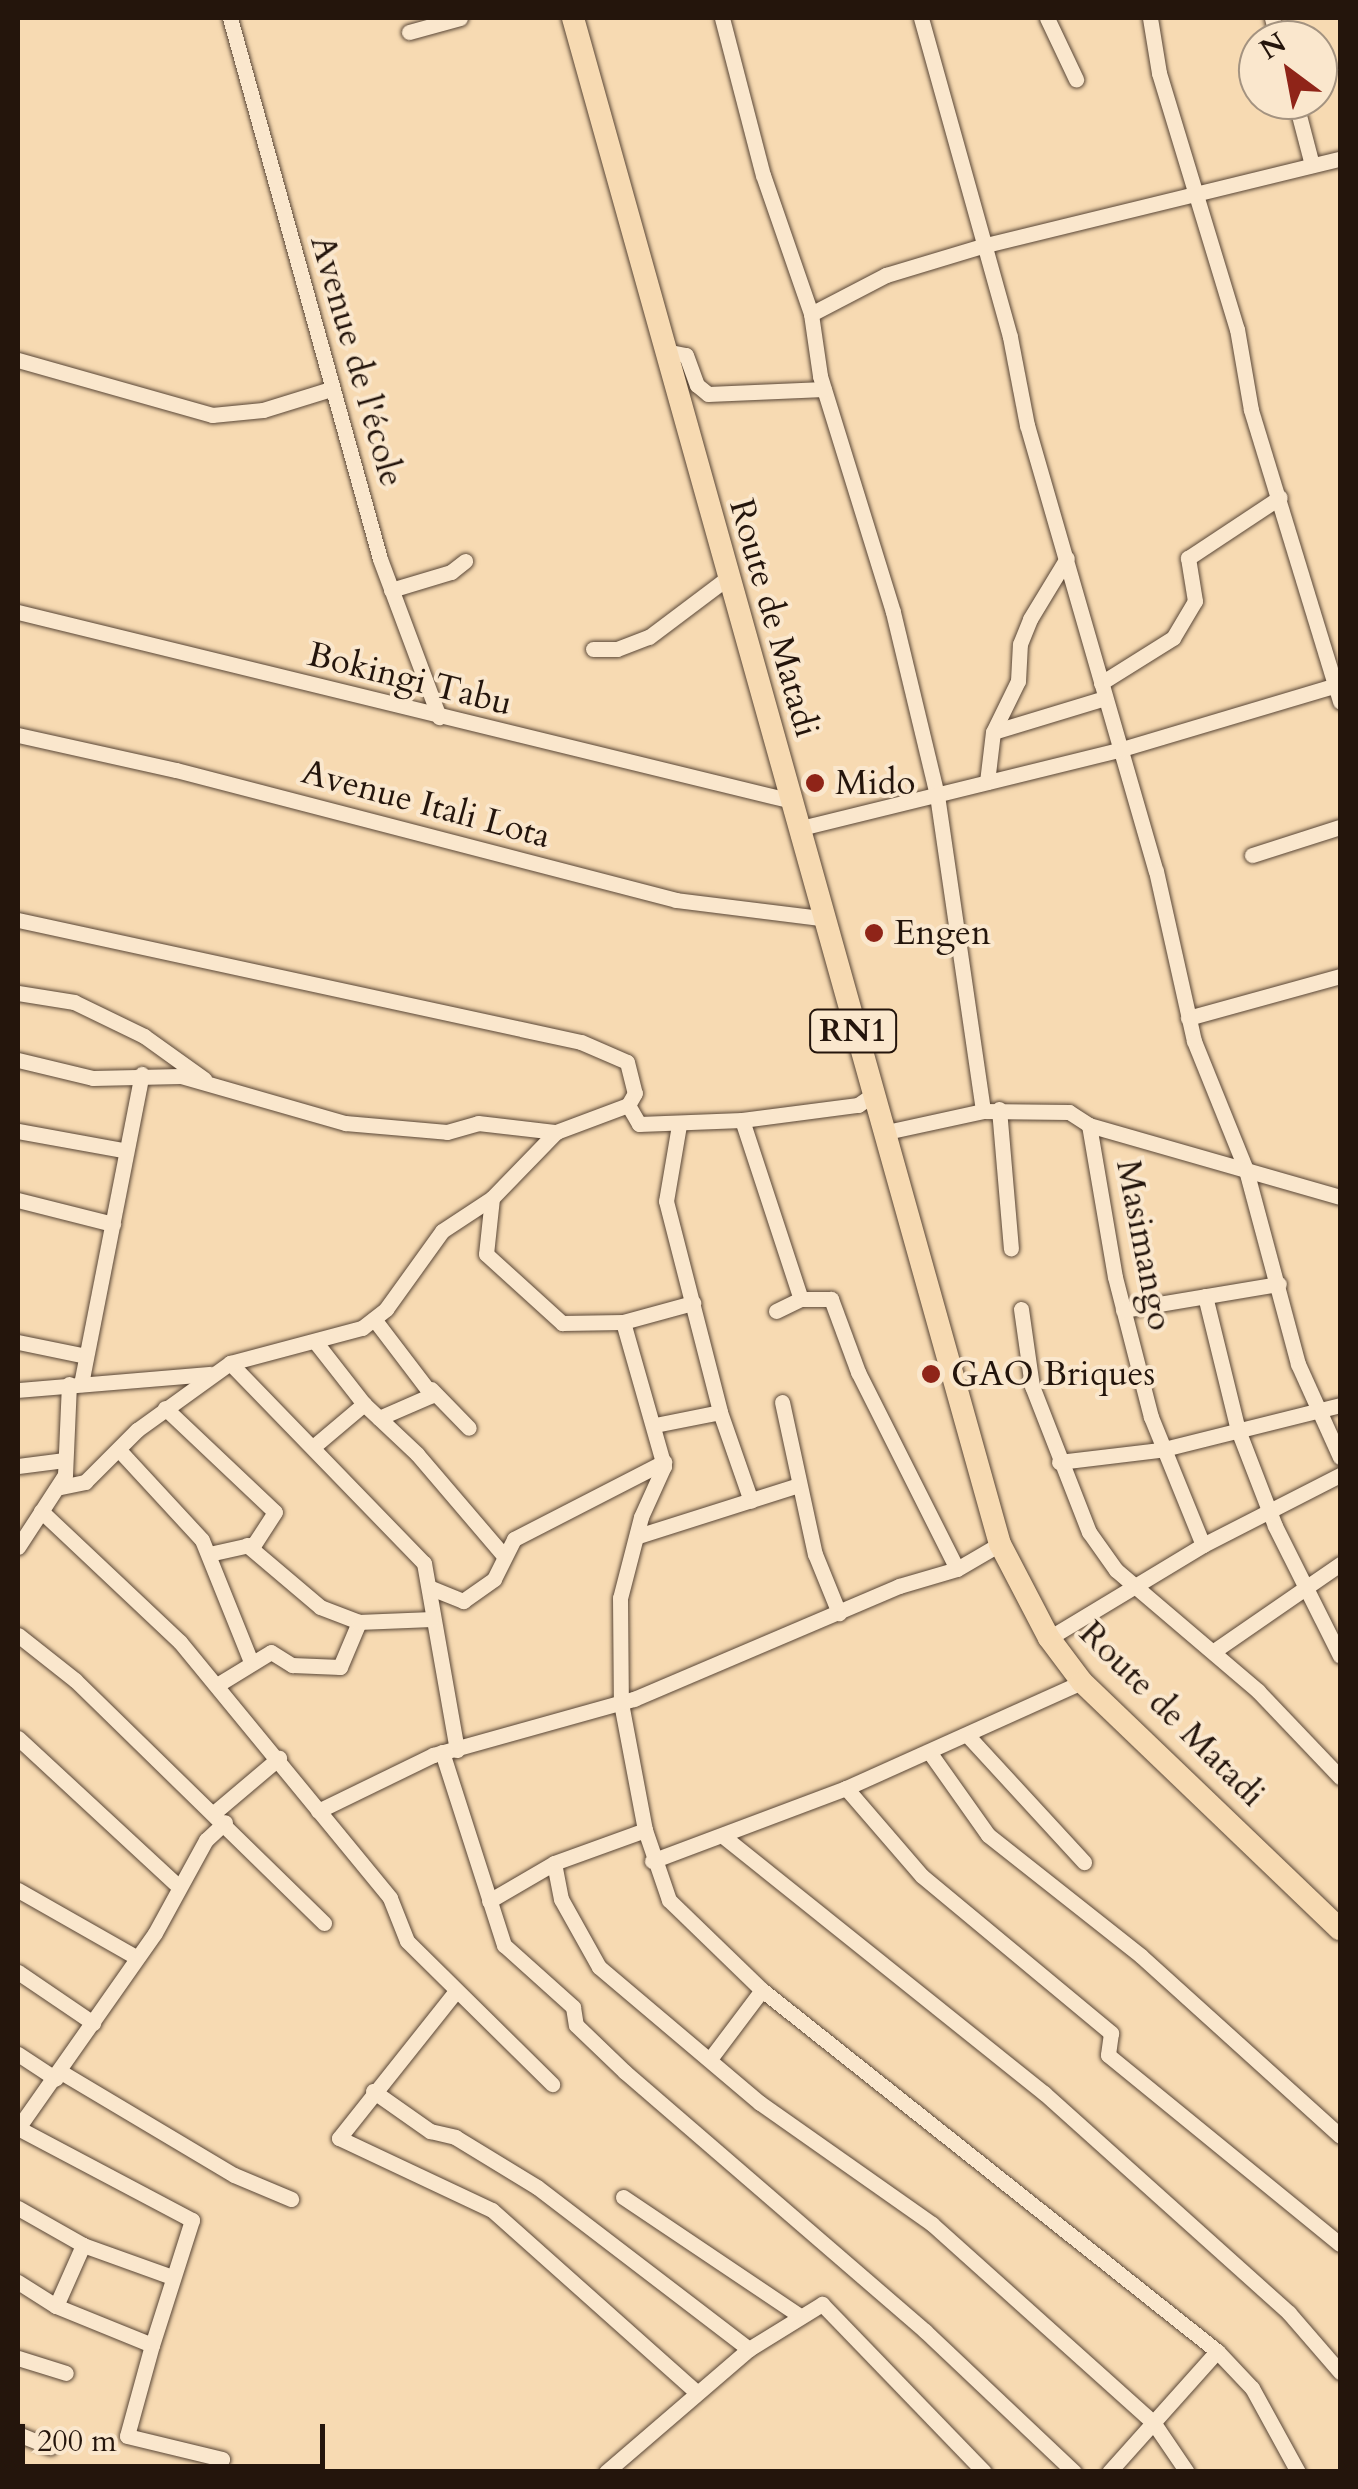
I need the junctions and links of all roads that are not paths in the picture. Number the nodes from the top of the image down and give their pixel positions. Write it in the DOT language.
graph roads {
  1 [pos="230,18"];
  2 [pos="460,18"];
  3 [pos="574,18"];
  4 [pos="722,18"];
  5 [pos="920,18"];
  6 [pos="1046,18"];
  7 [pos="1150,18"];
  8 [pos="409,32"];
  9 [pos="1076,79"];
  10 [pos="1300,120"];
  11 [pos="1340,158"];
  12 [pos="1312,165"];
  13 [pos="1194,192"];
  14 [pos="982,246"];
  15 [pos="811,314"];
  16 [pos="665,351"];
  17 [pos="18,360"];
  18 [pos="824,389"];
  19 [pos="331,390"];
  20 [pos="1280,497"];
  21 [pos="1066,558"];
  22 [pos="465,560"];
  23 [pos="726,579"];
  24 [pos="390,590"];
  25 [pos="18,612"];
  26 [pos="593,649"];
  27 [pos="424,684"];
  28 [pos="1103,690"];
  29 [pos="1339,690"];
  30 [pos="406,709"];
  31 [pos="439,717"];
  32 [pos="993,732"];
  33 [pos="18,736"];
  34 [pos="1122,749"];
  35 [pos="987,782"];
  36 [pos="937,794"];
  37 [pos="788,800"];
  38 [pos="1340,827"];
  39 [pos="797,828"];
  40 [pos="1252,855"];
  41 [pos="822,918"];
  42 [pos="18,920"];
  43 [pos="1340,976"];
  44 [pos="18,993"];
  45 [pos="1188,1018"];
  46 [pos="18,1060"];
  47 [pos="142,1074"];
  48 [pos="207,1081"];
  49 [pos="871,1096"];
  50 [pos="628,1105"];
  51 [pos="991,1110"];
  52 [pos="742,1120"];
  53 [pos="679,1125"];
  54 [pos="1089,1125"];
  55 [pos="18,1131"];
  56 [pos="556,1132"];
  57 [pos="882,1133"];
  58 [pos="124,1150"];
  59 [pos="1246,1170"];
  60 [pos="1340,1197"];
  61 [pos="492,1198"];
  62 [pos="18,1200"];
  63 [pos="113,1224"];
  64 [pos="1011,1248"];
  65 [pos="1279,1284"];
  66 [pos="1204,1296"];
  67 [pos="800,1300"];
  68 [pos="693,1303"];
  69 [pos="1021,1309"];
  70 [pos="1124,1310"];
  71 [pos="776,1311"];
  72 [pos="374,1319"];
  73 [pos="623,1322"];
  74 [pos="18,1342"];
  75 [pos="318,1344"];
  76 [pos="86,1356"];
  77 [pos="230,1362"];
  78 [pos="210,1374"];
  79 [pos="75,1384"];
  80 [pos="431,1389"];
  81 [pos="18,1390"];
  82 [pos="782,1402"];
  83 [pos="364,1404"];
  84 [pos="1340,1405"];
  85 [pos="165,1408"];
  86 [pos="1315,1409"];
  87 [pos="720,1412"];
  88 [pos="380,1418"];
  89 [pos="655,1425"];
  90 [pos="469,1428"];
  91 [pos="1238,1430"];
  92 [pos="313,1448"];
  93 [pos="119,1450"];
  94 [pos="1160,1450"];
  95 [pos="1340,1457"];
  96 [pos="65,1460"];
  97 [pos="664,1462"];
  98 [pos="1059,1462"];
  99 [pos="18,1466"];
  100 [pos="1340,1475"];
  101 [pos="799,1486"];
  102 [pos="61,1487"];
  103 [pos="751,1501"];
  104 [pos="1274,1510"];
  105 [pos="42,1511"];
  106 [pos="23,1529"];
  107 [pos="638,1536"];
  108 [pos="1000,1544"];
  109 [pos="1203,1545"];
  110 [pos="247,1546"];
  111 [pos="18,1548"];
  112 [pos="209,1554"];
  113 [pos="504,1556"];
  114 [pos="1340,1564"];
  115 [pos="956,1569"];
  116 [pos="1132,1584"];
  117 [pos="430,1588"];
  118 [pos="1306,1588"];
  119 [pos="839,1613"];
  120 [pos="431,1619"];
  121 [pos="359,1622"];
  122 [pos="18,1635"];
  123 [pos="1048,1638"];
  124 [pos="1214,1651"];
  125 [pos="1340,1656"];
  126 [pos="251,1662"];
  127 [pos="1082,1682"];
  128 [pos="217,1685"];
  129 [pos="622,1703"];
  130 [pos="969,1736"];
  131 [pos="18,1738"];
  132 [pos="450,1751"];
  133 [pos="930,1752"];
  134 [pos="280,1758"];
  135 [pos="1340,1777"];
  136 [pos="846,1788"];
  137 [pos="318,1812"];
  138 [pos="220,1817"];
  139 [pos="645,1830"];
  140 [pos="723,1836"];
  141 [pos="652,1861"];
  142 [pos="554,1862"];
  143 [pos="1084,1862"];
  144 [pos="178,1886"];
  145 [pos="18,1890"];
  146 [pos="490,1901"];
  147 [pos="324,1923"];
  148 [pos="1340,1929"];
  149 [pos="136,1957"];
  150 [pos="18,1972"];
  151 [pos="762,1990"];
  152 [pos="456,1991"];
  153 [pos="93,2022"];
  154 [pos="18,2054"];
  155 [pos="710,2059"];
  156 [pos="58,2075"];
  157 [pos="552,2084"];
  158 [pos="373,2091"];
  159 [pos="18,2128"];
  160 [pos="1340,2136"];
  161 [pos="624,2197"];
  162 [pos="290,2199"];
  163 [pos="18,2208"];
  164 [pos="1340,2244"];
  165 [pos="83,2245"];
  166 [pos="172,2277"];
  167 [pos="18,2282"];
  168 [pos="56,2306"];
  169 [pos="797,2314"];
  170 [pos="152,2345"];
  171 [pos="748,2349"];
  172 [pos="1216,2350"];
  173 [pos="18,2358"];
  174 [pos="1340,2372"];
  175 [pos="66,2373"];
  176 [pos="696,2392"];
  177 [pos="1152,2422"];
  178 [pos="18,2434"];
  179 [pos="51,2448"];
  180 [pos="222,2459"];
  181 [pos="606,2472"];
  182 [pos="984,2472"];
  183 [pos="1074,2472"];
  184 [pos="1109,2472"];
  185 [pos="1186,2472"];
  186 [pos="1298,2472"];
  1 -- 19 [label="street, Avenue de l'école"];
  2 -- 8 [label="street"];
  3 -- 16 [label="highway, Route de Matadi / RN1"];
  4 -- 15 [label="street"];
  5 -- 14 [label="street"];
  6 -- 9 [label="street"];
  7 -- 13 [label="street"];
  10 -- 12 [label="street"];
  11 -- 12 [label="street"];
  12 -- 13 [label="street"];
  13 -- 14 [label="street"];
  13 -- 20 [label="street"];
  14 -- 15 [label="street"];
  14 -- 21 [label="street"];
  15 -- 18 [label="street"];
  16 -- 18 [label="street"];
  16 -- 23 [label="highway, Route de Matadi / RN1"];
  17 -- 19 [label="street"];
  18 -- 36 [label="street"];
  19 -- 24 [label="street, Avenue de l'école"];
  20 -- 28 [label="street"];
  20 -- 29 [label="street"];
  21 -- 28 [label="street"];
  21 -- 32 [label="street"];
  22 -- 24 [label="street"];
  23 -- 26 [label="street"];
  23 -- 37 [label="highway, Route de Matadi / RN1"];
  24 -- 27 [label="street, Avenue de l'école"];
  25 -- 30 [label="street, Bokingi Tabu"];
  27 -- 30 [label="street"];
  27 -- 31 [label="street, Avenue de l'école"];
  28 -- 32 [label="street"];
  28 -- 34 [label="street"];
  29 -- 34 [label="street"];
  30 -- 31 [label="street, Bokingi Tabu"];
  31 -- 37 [label="street, Bokingi Tabu"];
  32 -- 35 [label="street"];
  33 -- 41 [label="street, Avenue Itali Lota"];
  34 -- 35 [label="street"];
  34 -- 45 [label="street"];
  35 -- 36 [label="street"];
  36 -- 39 [label="street"];
  36 -- 51 [label="street"];
  37 -- 39 [label="highway, Route de Matadi / RN1"];
  38 -- 40 [label="street"];
  39 -- 41 [label="highway, Route de Matadi / RN1"];
  41 -- 49 [label="highway, Route de Matadi / RN1"];
  42 -- 50 [label="street"];
  43 -- 45 [label="street"];
  44 -- 48 [label="street"];
  45 -- 59 [label="street"];
  46 -- 47 [label="street"];
  47 -- 48 [label="street"];
  47 -- 58 [label="street"];
  48 -- 56 [label="street"];
  49 -- 52 [label="street"];
  49 -- 57 [label="highway, Route de Matadi / RN1"];
  50 -- 53 [label="street"];
  50 -- 56 [label="street"];
  51 -- 54 [label="street"];
  51 -- 57 [label="street"];
  51 -- 64 [label="street"];
  52 -- 53 [label="street"];
  52 -- 67 [label="street"];
  53 -- 68 [label="street"];
  54 -- 59 [label="street"];
  54 -- 70 [label="street, Masimango"];
  55 -- 58 [label="street"];
  56 -- 61 [label="street"];
  57 -- 108 [label="highway, Route de Matadi / RN1"];
  58 -- 63 [label="street"];
  59 -- 60 [label="street"];
  59 -- 65 [label="street"];
  61 -- 72 [label="street"];
  61 -- 73 [label="street"];
  62 -- 63 [label="street"];
  63 -- 76 [label="street"];
  65 -- 66 [label="street"];
  65 -- 86 [label="street"];
  66 -- 70 [label="street"];
  66 -- 91 [label="street"];
  67 -- 71 [label="street"];
  67 -- 115 [label="street"];
  68 -- 73 [label="street"];
  68 -- 87 [label="street"];
  69 -- 98 [label="street"];
  70 -- 94 [label="street, Masimango"];
  72 -- 75 [label="street"];
  72 -- 80 [label="street"];
  73 -- 89 [label="street"];
  74 -- 76 [label="street"];
  75 -- 77 [label="street"];
  75 -- 83 [label="street"];
  76 -- 79 [label="street"];
  77 -- 78 [label="street"];
  77 -- 92 [label="street"];
  78 -- 79 [label="street"];
  78 -- 85 [label="street"];
  79 -- 81 [label="street"];
  79 -- 96 [label="street"];
  80 -- 88 [label="street"];
  80 -- 90 [label="street"];
  82 -- 101 [label="street"];
  83 -- 88 [label="street"];
  83 -- 92 [label="street"];
  84 -- 86 [label="street"];
  85 -- 93 [label="street"];
  85 -- 110 [label="street"];
  86 -- 91 [label="street"];
  86 -- 95 [label="street"];
  87 -- 89 [label="street"];
  87 -- 103 [label="street"];
  88 -- 113 [label="street"];
  89 -- 97 [label="street"];
  91 -- 94 [label="street"];
  91 -- 104 [label="street"];
  92 -- 117 [label="street"];
  93 -- 102 [label="street"];
  93 -- 112 [label="street"];
  94 -- 98 [label="street"];
  94 -- 109 [label="street, Masimango"];
  96 -- 99 [label="street"];
  96 -- 102 [label="street"];
  97 -- 107 [label="street"];
  97 -- 113 [label="street"];
  98 -- 116 [label="street"];
  100 -- 104 [label="street"];
  101 -- 103 [label="street"];
  101 -- 119 [label="street"];
  102 -- 105 [label="street"];
  103 -- 107 [label="street"];
  104 -- 109 [label="street"];
  104 -- 118 [label="street"];
  105 -- 106 [label="street"];
  105 -- 128 [label="street"];
  106 -- 111 [label="street"];
  107 -- 129 [label="street"];
  108 -- 115 [label="street"];
  108 -- 123 [label="highway, Route de Matadi / RN1"];
  109 -- 116 [label="street"];
  110 -- 112 [label="street"];
  110 -- 121 [label="street"];
  112 -- 126 [label="street"];
  113 -- 117 [label="street"];
  114 -- 118 [label="street"];
  115 -- 119 [label="street"];
  116 -- 123 [label="street"];
  116 -- 124 [label="street"];
  117 -- 120 [label="street"];
  118 -- 124 [label="street"];
  118 -- 125 [label="street"];
  119 -- 129 [label="street"];
  120 -- 121 [label="street"];
  120 -- 132 [label="street"];
  121 -- 126 [label="street"];
  122 -- 138 [label="street"];
  123 -- 127 [label="highway, Route de Matadi / RN1"];
  124 -- 135 [label="street"];
  126 -- 128 [label="street"];
  127 -- 130 [label="street"];
  127 -- 148 [label="highway, Route de Matadi / RN1"];
  128 -- 134 [label="street"];
  129 -- 132 [label="street"];
  129 -- 139 [label="street"];
  130 -- 133 [label="street"];
  130 -- 143 [label="street"];
  131 -- 144 [label="street"];
  132 -- 137 [label="street"];
  132 -- 146 [label="street"];
  133 -- 136 [label="street"];
  133 -- 160 [label="street"];
  134 -- 137 [label="street"];
  134 -- 138 [label="street"];
  136 -- 140 [label="street"];
  136 -- 164 [label="street"];
  137 -- 152 [label="street"];
  138 -- 144 [label="street"];
  138 -- 147 [label="street"];
  139 -- 141 [label="street"];
  139 -- 142 [label="street"];
  140 -- 141 [label="street"];
  140 -- 174 [label="street"];
  141 -- 151 [label="street"];
  142 -- 146 [label="street"];
  142 -- 155 [label="street"];
  144 -- 149 [label="street"];
  145 -- 149 [label="street"];
  146 -- 183 [label="street"];
  149 -- 153 [label="street"];
  150 -- 153 [label="street"];
  151 -- 155 [label="street"];
  151 -- 172 [label="street"];
  152 -- 157 [label="street"];
  152 -- 158 [label="street"];
  153 -- 156 [label="street"];
  154 -- 156 [label="street"];
  155 -- 177 [label="street"];
  156 -- 159 [label="street"];
  156 -- 162 [label="street"];
  158 -- 171 [label="street"];
  158 -- 176 [label="street"];
  159 -- 166 [label="street"];
  161 -- 169 [label="street"];
  163 -- 165 [label="street"];
  165 -- 166 [label="street"];
  165 -- 168 [label="street"];
  166 -- 170 [label="street"];
  167 -- 168 [label="street"];
  168 -- 170 [label="street"];
  169 -- 171 [label="street"];
  169 -- 182 [label="street"];
  170 -- 180 [label="street"];
  171 -- 176 [label="street"];
  172 -- 177 [label="street"];
  172 -- 186 [label="street"];
  173 -- 175 [label="street"];
  176 -- 181 [label="street"];
  177 -- 184 [label="street"];
  177 -- 185 [label="street"];
  178 -- 179 [label="street"];
}
